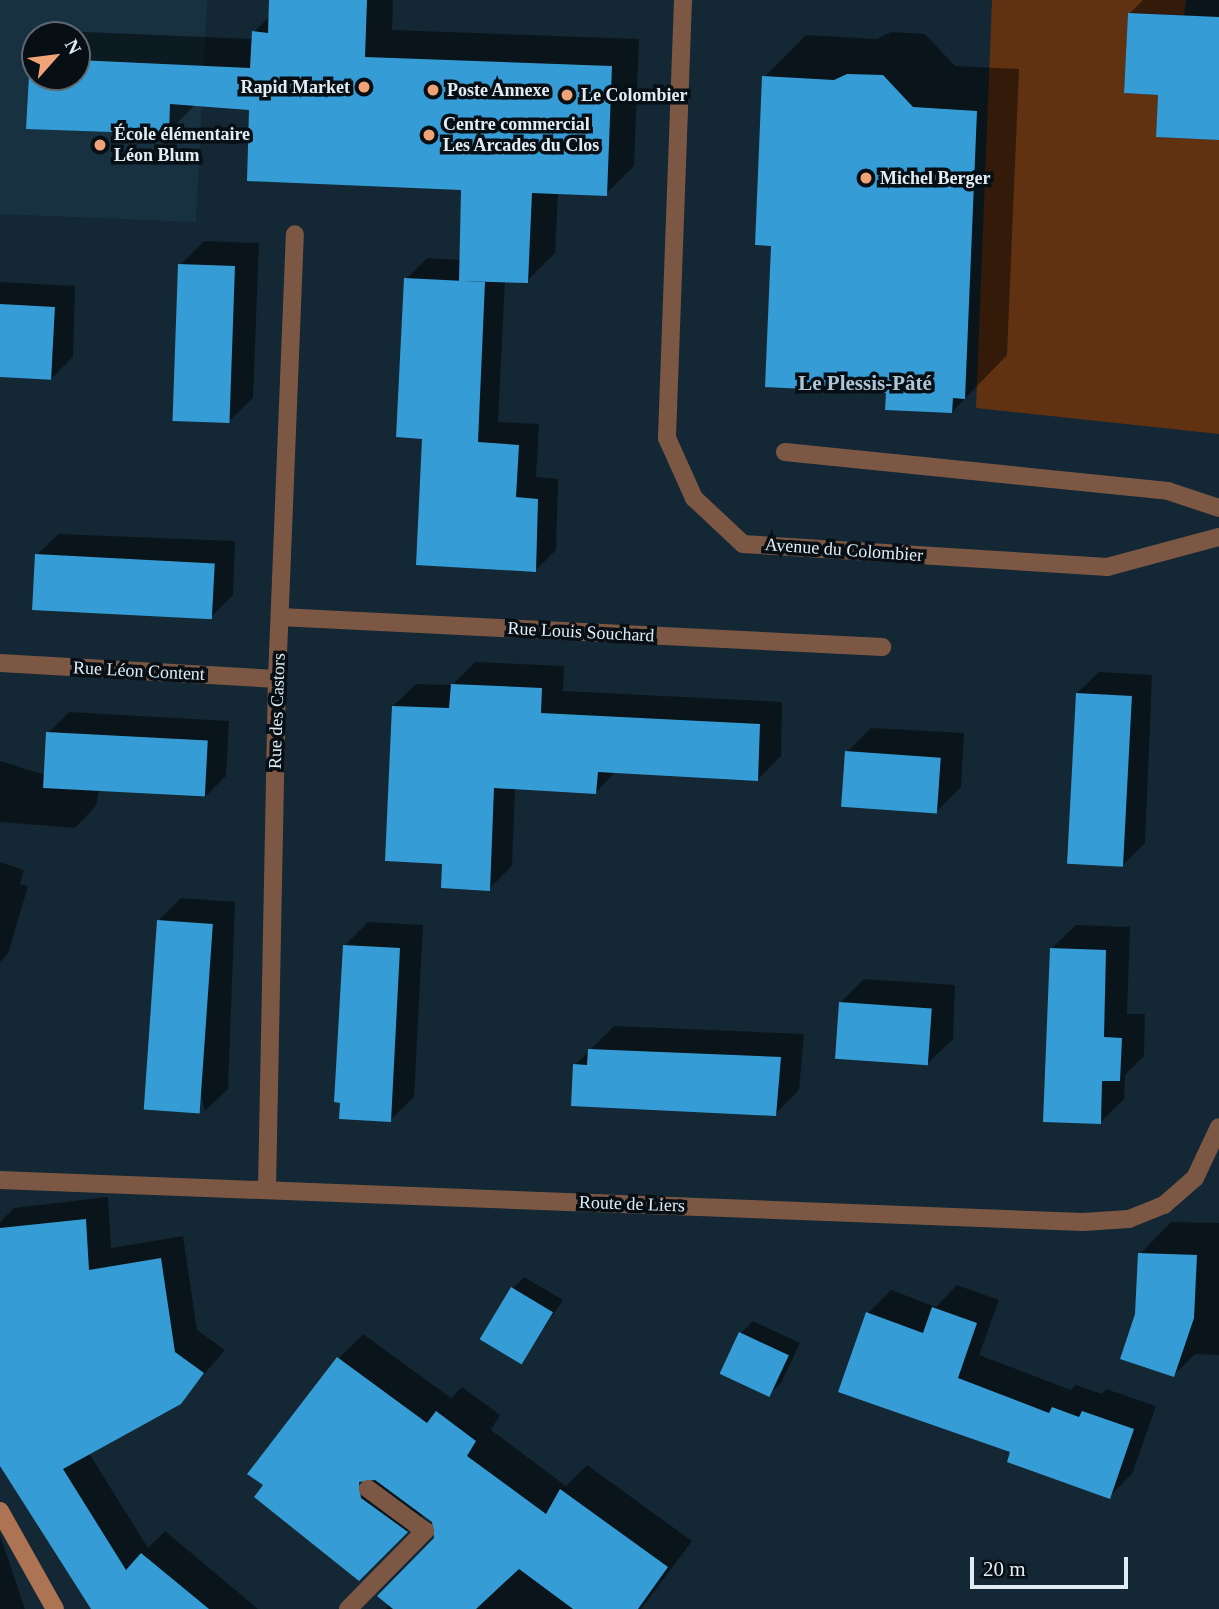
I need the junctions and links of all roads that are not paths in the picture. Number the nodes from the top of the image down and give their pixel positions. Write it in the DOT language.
graph roads {
  1 [pos="683,0"];
  2 [pos="295,234"];
  3 [pos="785,452"];
  4 [pos="1219,508"];
  5 [pos="1219,537"];
  6 [pos="280,617"];
  7 [pos="882,647"];
  8 [pos="0,663"];
  9 [pos="277,680"];
  10 [pos="1219,1127"];
  11 [pos="0,1180"];
  12 [pos="267,1189"];
  13 [pos="368,1489"];
  14 [pos="0,1511"];
  15 [pos="55,1609"];
  16 [pos="348,1609"];
  1 -- 5 [label="street, Avenue du Colombier"];
  2 -- 6 [label="street, Rue des Castors"];
  3 -- 4 [label="street"];
  6 -- 7 [label="street, Rue Louis Souchard"];
  6 -- 9 [label="street, Rue des Castors"];
  8 -- 9 [label="street, Rue Léon Content"];
  9 -- 12 [label="street, Rue des Castors"];
  10 -- 12 [label="street, Route de Liers"];
  11 -- 12 [label="street, Route de Liers"];
  13 -- 16 [label="street"];
  14 -- 15 [label="street"];
}
